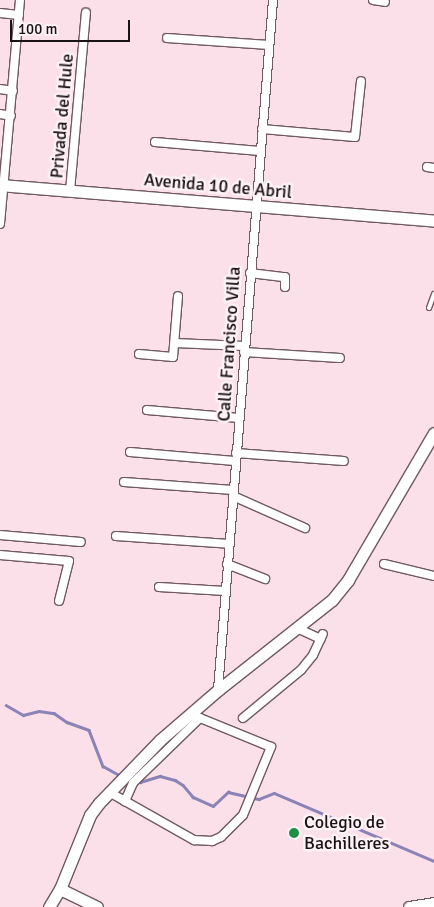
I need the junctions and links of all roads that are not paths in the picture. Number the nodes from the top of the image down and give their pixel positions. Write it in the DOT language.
graph roads {
  1 [pos="20,0"];
  2 [pos="273,0"];
  3 [pos="373,0"];
  4 [pos="385,2"];
  5 [pos="0,13"];
  6 [pos="86,13"];
  7 [pos="19,15"];
  8 [pos="166,38"];
  9 [pos="269,45"];
  10 [pos="361,81"];
  11 [pos="0,89"];
  12 [pos="12,91"];
  13 [pos="0,114"];
  14 [pos="11,116"];
  15 [pos="262,129"];
  16 [pos="155,142"];
  17 [pos="260,151"];
  18 [pos="2,185"];
  19 [pos="70,192"];
  20 [pos="255,206"];
  21 [pos="434,221"];
  22 [pos="0,224"];
  23 [pos="250,273"];
  24 [pos="285,287"];
  25 [pos="434,294"];
  26 [pos="178,296"];
  27 [pos="429,308"];
  28 [pos="175,343"];
  29 [pos="244,349"];
  30 [pos="139,354"];
  31 [pos="340,358"];
  32 [pos="147,410"];
  33 [pos="239,418"];
  34 [pos="434,433"];
  35 [pos="130,452"];
  36 [pos="236,457"];
  37 [pos="344,461"];
  38 [pos="124,482"];
  39 [pos="233,493"];
  40 [pos="305,528"];
  41 [pos="0,535"];
  42 [pos="116,536"];
  43 [pos="81,542"];
  44 [pos="229,544"];
  45 [pos="0,556"];
  46 [pos="227,564"];
  47 [pos="384,564"];
  48 [pos="434,575"];
  49 [pos="265,579"];
  50 [pos="159,587"];
  51 [pos="225,591"];
  52 [pos="59,601"];
  53 [pos="297,628"];
  54 [pos="218,690"];
  55 [pos="243,718"];
  56 [pos="109,792"];
  57 [pos="124,801"];
  58 [pos="60,889"];
  59 [pos="434,903"];
  60 [pos="49,907"];
  61 [pos="97,907"];
  62 [pos="409,907"];
  1 -- 7 [label="street"];
  2 -- 9 [label="street, Calle Francisco Villa"];
  3 -- 4 [label="street"];
  5 -- 7 [label="street"];
  6 -- 19 [label="street, Privada del Hule"];
  7 -- 12 [label="street"];
  8 -- 9 [label="street"];
  9 -- 15 [label="street, Calle Francisco Villa"];
  10 -- 15 [label="street"];
  11 -- 12 [label="street"];
  12 -- 14 [label="street"];
  13 -- 14 [label="street"];
  14 -- 18 [label="street"];
  15 -- 17 [label="street, Calle Francisco Villa"];
  16 -- 17 [label="street"];
  17 -- 20 [label="street, Calle Francisco Villa"];
  18 -- 19 [label="street, Avenida 10 de Abril"];
  18 -- 22 [label="street"];
  19 -- 20 [label="street, Avenida 10 de Abril"];
  20 -- 21 [label="street, Avenida 10 de Abril"];
  20 -- 23 [label="street, Calle Francisco Villa"];
  23 -- 24 [label="street"];
  23 -- 29 [label="street, Calle Francisco Villa"];
  25 -- 27 [label="lane"];
  26 -- 28 [label="street"];
  28 -- 29 [label="street"];
  28 -- 30 [label="street"];
  29 -- 31 [label="street"];
  29 -- 33 [label="street, Calle Francisco Villa"];
  32 -- 33 [label="street"];
  33 -- 36 [label="street, Calle Francisco Villa"];
  34 -- 53 [label="street"];
  35 -- 36 [label="street"];
  36 -- 37 [label="street"];
  36 -- 39 [label="street, Calle Francisco Villa"];
  38 -- 39 [label="street"];
  39 -- 40 [label="street"];
  39 -- 44 [label="street, Calle Francisco Villa"];
  41 -- 43 [label="street"];
  42 -- 44 [label="street"];
  44 -- 46 [label="street, Calle Francisco Villa"];
  45 -- 52 [label="street"];
  46 -- 49 [label="street"];
  46 -- 51 [label="street, Calle Francisco Villa"];
  47 -- 48 [label="street"];
  50 -- 51 [label="street"];
  51 -- 54 [label="street, Calle Francisco Villa"];
  53 -- 54 [label="street"];
  53 -- 55 [label="street"];
  54 -- 56 [label="street"];
  56 -- 57 [label="street"];
  56 -- 58 [label="street"];
  57 -- 57 [label="street"];
  58 -- 60 [label="street"];
  58 -- 61 [label="street"];
  59 -- 62 [label="street"];
}
